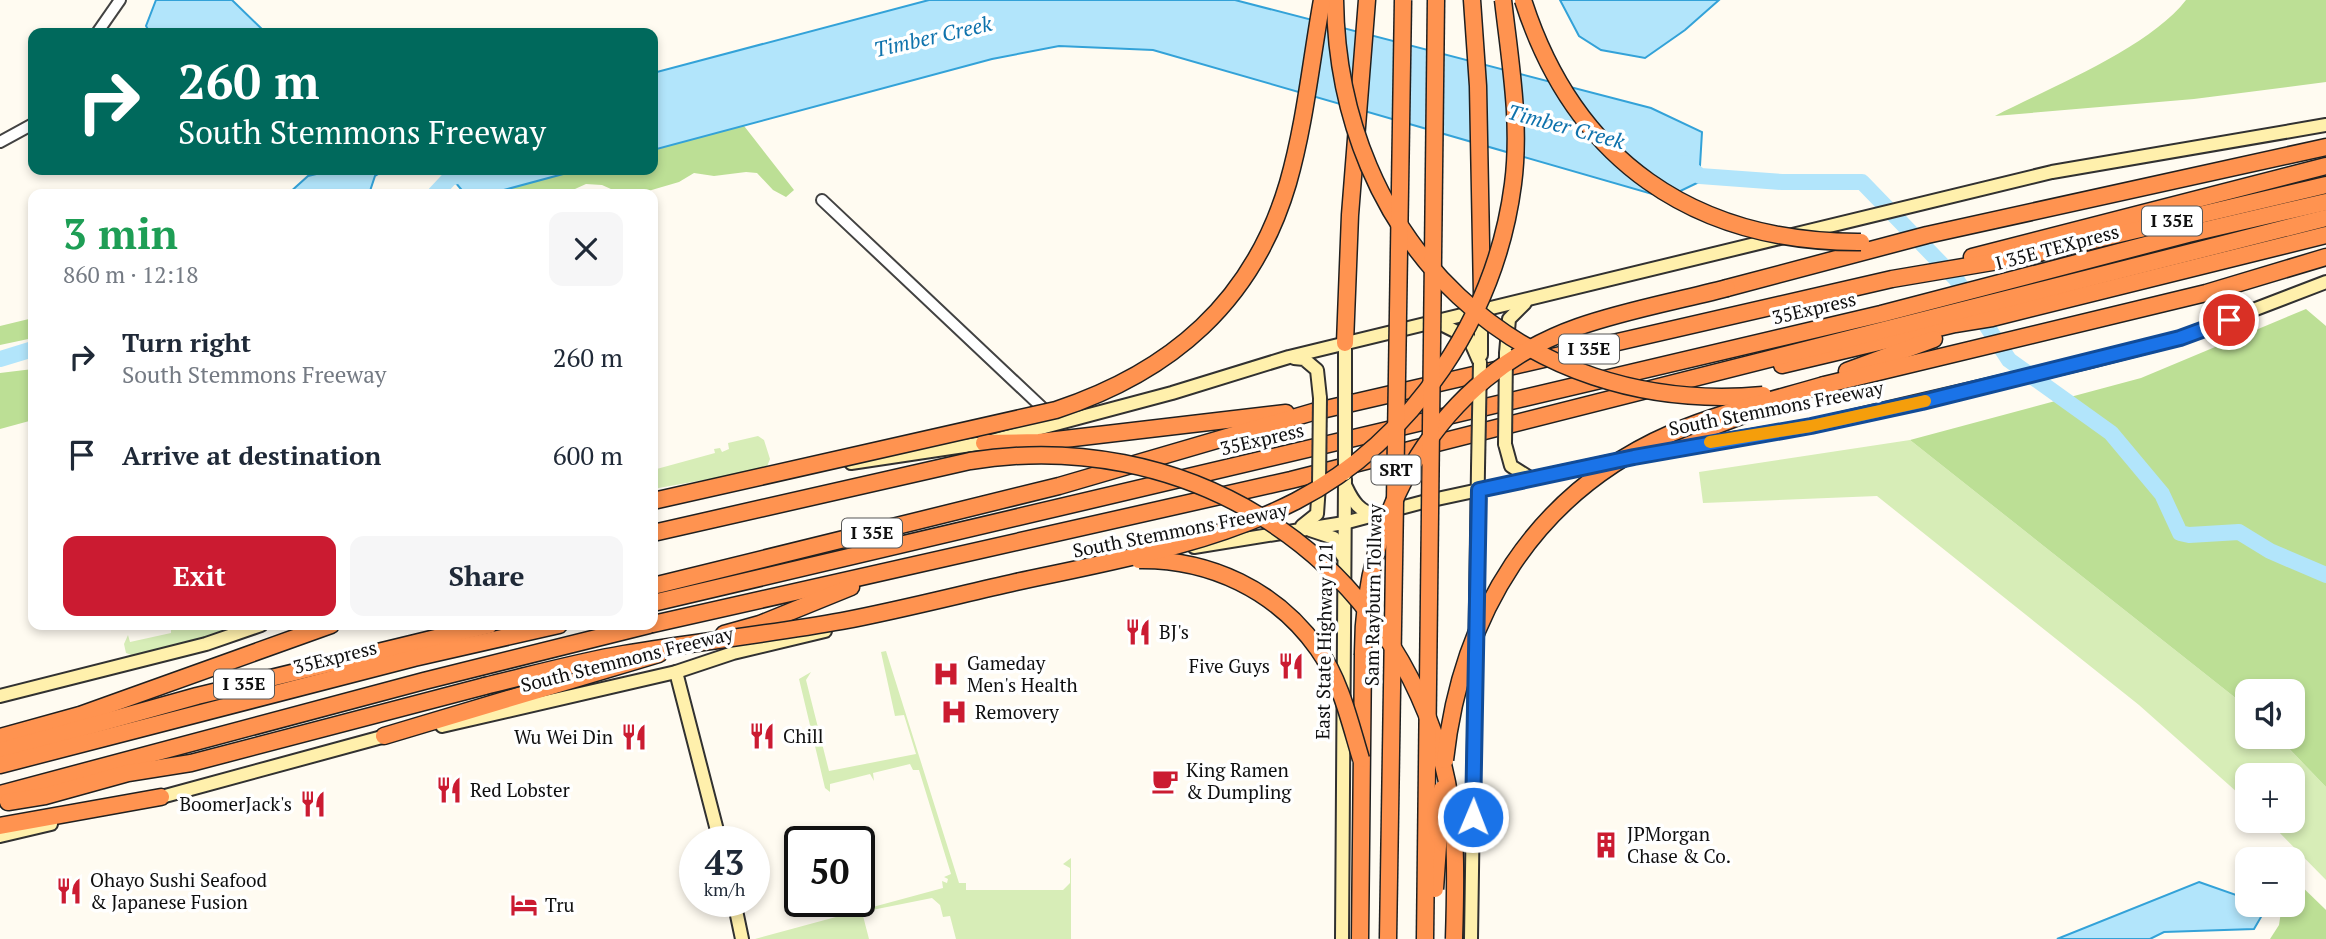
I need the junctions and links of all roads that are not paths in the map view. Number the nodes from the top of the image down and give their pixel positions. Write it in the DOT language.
graph roads {
  1 [pos="120,0"];
  2 [pos="1322,0"];
  3 [pos="1335,0"];
  4 [pos="1367,0"];
  5 [pos="1403,0"];
  6 [pos="1436,0"];
  7 [pos="1472,0"];
  8 [pos="1503,0"];
  9 [pos="1523,0"];
  10 [pos="100,28"];
  11 [pos="2326,125"];
  12 [pos="28,127"];
  13 [pos="0,142"];
  14 [pos="2326,146"];
  15 [pos="2323,167"];
  16 [pos="2325,191"];
  17 [pos="821,200"];
  18 [pos="2326,218"];
  19 [pos="1927,235"];
  20 [pos="2326,235"];
  21 [pos="2018,251"];
  22 [pos="2326,257"];
  23 [pos="2326,282"];
  24 [pos="2034,283"];
  25 [pos="1528,300"];
  26 [pos="1482,311"];
  27 [pos="1437,322"];
  28 [pos="1891,332"];
  29 [pos="1345,343"];
  30 [pos="1289,357"];
  31 [pos="1480,363"];
  32 [pos="1824,386"];
  33 [pos="1316,405"];
  34 [pos="1058,424"];
  35 [pos="985,443"];
  36 [pos="1634,457"];
  37 [pos="1530,478"];
  38 [pos="1345,481"];
  39 [pos="1479,490"];
  40 [pos="658,492"];
  41 [pos="658,500"];
  42 [pos="1376,515"];
  43 [pos="1344,523"];
  44 [pos="1299,528"];
  45 [pos="658,532"];
  46 [pos="1115,560"];
  47 [pos="1344,563"];
  48 [pos="895,569"];
  49 [pos="658,585"];
  50 [pos="658,602"];
  51 [pos="658,622"];
  52 [pos="247,630"];
  53 [pos="302,630"];
  54 [pos="317,630"];
  55 [pos="468,630"];
  56 [pos="538,630"];
  57 [pos="627,630"];
  58 [pos="274,645"];
  59 [pos="676,672"];
  60 [pos="0,696"];
  61 [pos="384,736"];
  62 [pos="0,737"];
  63 [pos="65,749"];
  64 [pos="0,751"];
  65 [pos="1361,759"];
  66 [pos="0,765"];
  67 [pos="0,773"];
  68 [pos="0,794"];
  69 [pos="161,797"];
  70 [pos="0,803"];
  71 [pos="0,826"];
  72 [pos="716,826"];
  73 [pos="0,836"];
  74 [pos="737,917"];
  75 [pos="742,939"];
  76 [pos="1342,939"];
  77 [pos="1360,939"];
  78 [pos="1388,939"];
  79 [pos="1425,939"];
  80 [pos="1431,939"];
  81 [pos="1454,939"];
  82 [pos="1471,939"];
  1 -- 10 [label="street"];
  2 -- 41 [label="highway, bridge"];
  3 -- 32 [label="highway, bridge"];
  4 -- 29 [label="highway, bridge"];
  5 -- 78 [label="highway, Sam Rayburn Tollway / SRT, bridge"];
  6 -- 79 [label="highway, SRT, bridge"];
  7 -- 26 [label="highway"];
  8 -- 46 [label="highway, bridge"];
  9 -- 19 [label="highway, bridge"];
  11 -- 25 [label="main road"];
  12 -- 13 [label="street"];
  14 -- 19 [label="highway"];
  15 -- 21 [label="highway"];
  16 -- 21 [label="highway, I 35E"];
  16 -- 24 [label="highway, I 35E TEXpress"];
  17 -- 34 [label="street"];
  18 -- 24 [label="highway, I 35E"];
  19 -- 65 [label="highway, bridge"];
  20 -- 28 [label="highway"];
  21 -- 33 [label="highway, I 35E"];
  22 -- 32 [label="highway"];
  23 -- 36 [label="main road, South Stemmons Freeway"];
  24 -- 28 [label="highway, I 35E TEXpress"];
  25 -- 26 [label="main road"];
  25 -- 37 [label="main road, bridge"];
  26 -- 27 [label="main road"];
  26 -- 31 [label="main road"];
  27 -- 29 [label="main road"];
  27 -- 31 [label="main road"];
  28 -- 36 [label="highway"];
  28 -- 48 [label="highway, South Stemmons Freeway / I 35E"];
  28 -- 50 [label="highway, 35Express"];
  29 -- 30 [label="main road"];
  29 -- 38 [label="main road, East State Highway 121, bridge"];
  30 -- 33 [label="main road"];
  30 -- 34 [label="main road"];
  31 -- 39 [label="main road, bridge"];
  32 -- 80 [label="highway, bridge"];
  33 -- 35 [label="highway"];
  33 -- 44 [label="main road, bridge"];
  33 -- 49 [label="highway, I 35E"];
  34 -- 35 [label="main road"];
  35 -- 40 [label="main road"];
  36 -- 37 [label="main road, South Stemmons Freeway"];
  37 -- 39 [label="main road, South Stemmons Freeway"];
  38 -- 42 [label="main road"];
  38 -- 43 [label="main road, East State Highway 121"];
  39 -- 42 [label="main road, South Stemmons Freeway"];
  39 -- 82 [label="main road"];
  42 -- 43 [label="main road, South Stemmons Freeway"];
  43 -- 44 [label="main road, South Stemmons Freeway"];
  43 -- 47 [label="main road, East State Highway 121"];
  44 -- 47 [label="main road"];
  44 -- 59 [label="main road, South Stemmons Freeway"];
  45 -- 81 [label="highway, bridge"];
  46 -- 65 [label="highway, bridge"];
  46 -- 70 [label="highway, bridge"];
  47 -- 76 [label="main road, East State Highway 121"];
  48 -- 51 [label="highway, South Stemmons Freeway / I 35E"];
  48 -- 61 [label="highway"];
  52 -- 60 [label="main road"];
  53 -- 58 [label="highway"];
  54 -- 58 [label="highway"];
  55 -- 64 [label="highway, I 35E"];
  56 -- 63 [label="highway, 35Express"];
  57 -- 68 [label="highway, South Stemmons Freeway / I 35E"];
  58 -- 62 [label="highway"];
  59 -- 61 [label="main road, South Stemmons Freeway"];
  59 -- 72 [label="main road"];
  61 -- 69 [label="main road, South Stemmons Freeway"];
  63 -- 66 [label="highway, 35Express"];
  63 -- 67 [label="highway"];
  65 -- 77 [label="highway"];
  69 -- 71 [label="highway"];
  69 -- 73 [label="main road, South Stemmons Freeway"];
  74 -- 75 [label="main road"];
}
